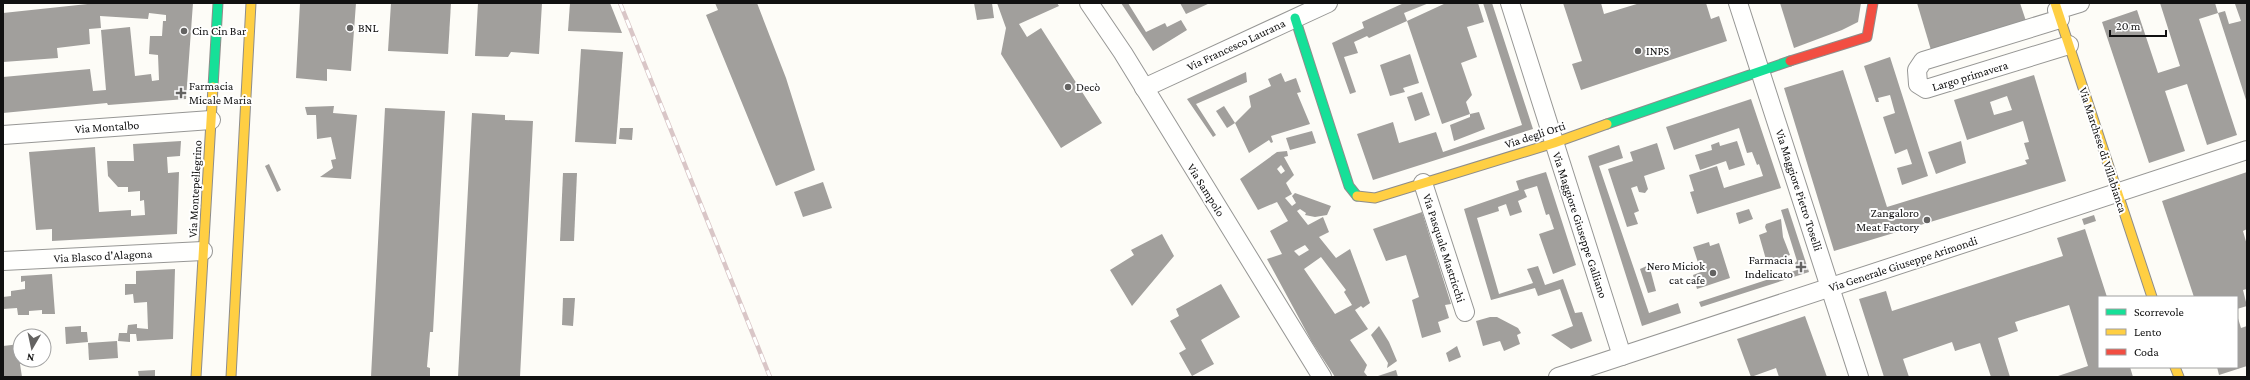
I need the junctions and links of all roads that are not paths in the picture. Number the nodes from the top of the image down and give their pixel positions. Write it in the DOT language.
graph roads {
  1 [pos="218,3"];
  2 [pos="252,3"];
  3 [pos="1089,3"];
  4 [pos="1328,3"];
  5 [pos="1510,3"];
  6 [pos="1738,3"];
  7 [pos="1873,3"];
  8 [pos="2064,8"];
  9 [pos="1295,18"];
  10 [pos="2069,45"];
  11 [pos="1760,70"];
  12 [pos="1144,88"];
  13 [pos="211,120"];
  14 [pos="3,134"];
  15 [pos="1554,143"];
  16 [pos="2247,150"];
  17 [pos="1423,183"];
  18 [pos="2122,192"];
  19 [pos="203,251"];
  20 [pos="3,261"];
  21 [pos="1830,288"];
  22 [pos="2152,296"];
  23 [pos="2161,296"];
  24 [pos="1465,312"];
  25 [pos="1622,356"];
  26 [pos="196,377"];
  27 [pos="232,377"];
  28 [pos="1322,377"];
  29 [pos="1558,377"];
  30 [pos="1859,377"];
  1 -- 13 [label="street, Via Montepellegrino"];
  2 -- 27 [label="street"];
  3 -- 12 [label="street, Via Sampolo"];
  4 -- 9 [label="street, Via Francesco Laurana"];
  5 -- 15 [label="street, Via Maggiore Giuseppe Galliano"];
  6 -- 11 [label="street, Via Maggiore Pietro Toselli"];
  7 -- 11 [label="street, Via degli Orti"];
  8 -- 10 [label="street, Via Marchese di Villabianca"];
  8 -- 10 [label="street, Largo primavera"];
  8 -- 18 [label="street, Via Marchese di Villabianca"];
  9 -- 12 [label="street, Via Francesco Laurana"];
  9 -- 17 [label="street, Via degli Orti"];
  10 -- 18 [label="street, Via Marchese di Villabianca"];
  11 -- 15 [label="street, Via degli Orti"];
  11 -- 21 [label="street, Via Maggiore Pietro Toselli"];
  12 -- 28 [label="street, Via Sampolo"];
  13 -- 14 [label="street, Via Montalbo"];
  13 -- 19 [label="street, Via Montepellegrino"];
  15 -- 17 [label="street, Via degli Orti"];
  15 -- 25 [label="street, Via Maggiore Giuseppe Galliano"];
  16 -- 18 [label="street, Via Generale Giuseppe Arimondi"];
  17 -- 24 [label="street, Via Pasquale Mastricchi"];
  18 -- 21 [label="street, Via Generale Giuseppe Arimondi"];
  18 -- 22 [label="street, Via Marchese di Villabianca"];
  18 -- 23 [label="street, Via Marchese di Villabianca"];
  19 -- 20 [label="street, Via Blasco d'Alagona"];
  19 -- 26 [label="street, Via Montepellegrino"];
  21 -- 25 [label="street, Via Generale Giuseppe Arimondi"];
  21 -- 30 [label="street, Via Maggiore Pietro Toselli"];
  25 -- 29 [label="street, Via Generale Giuseppe Arimondi"];
}
